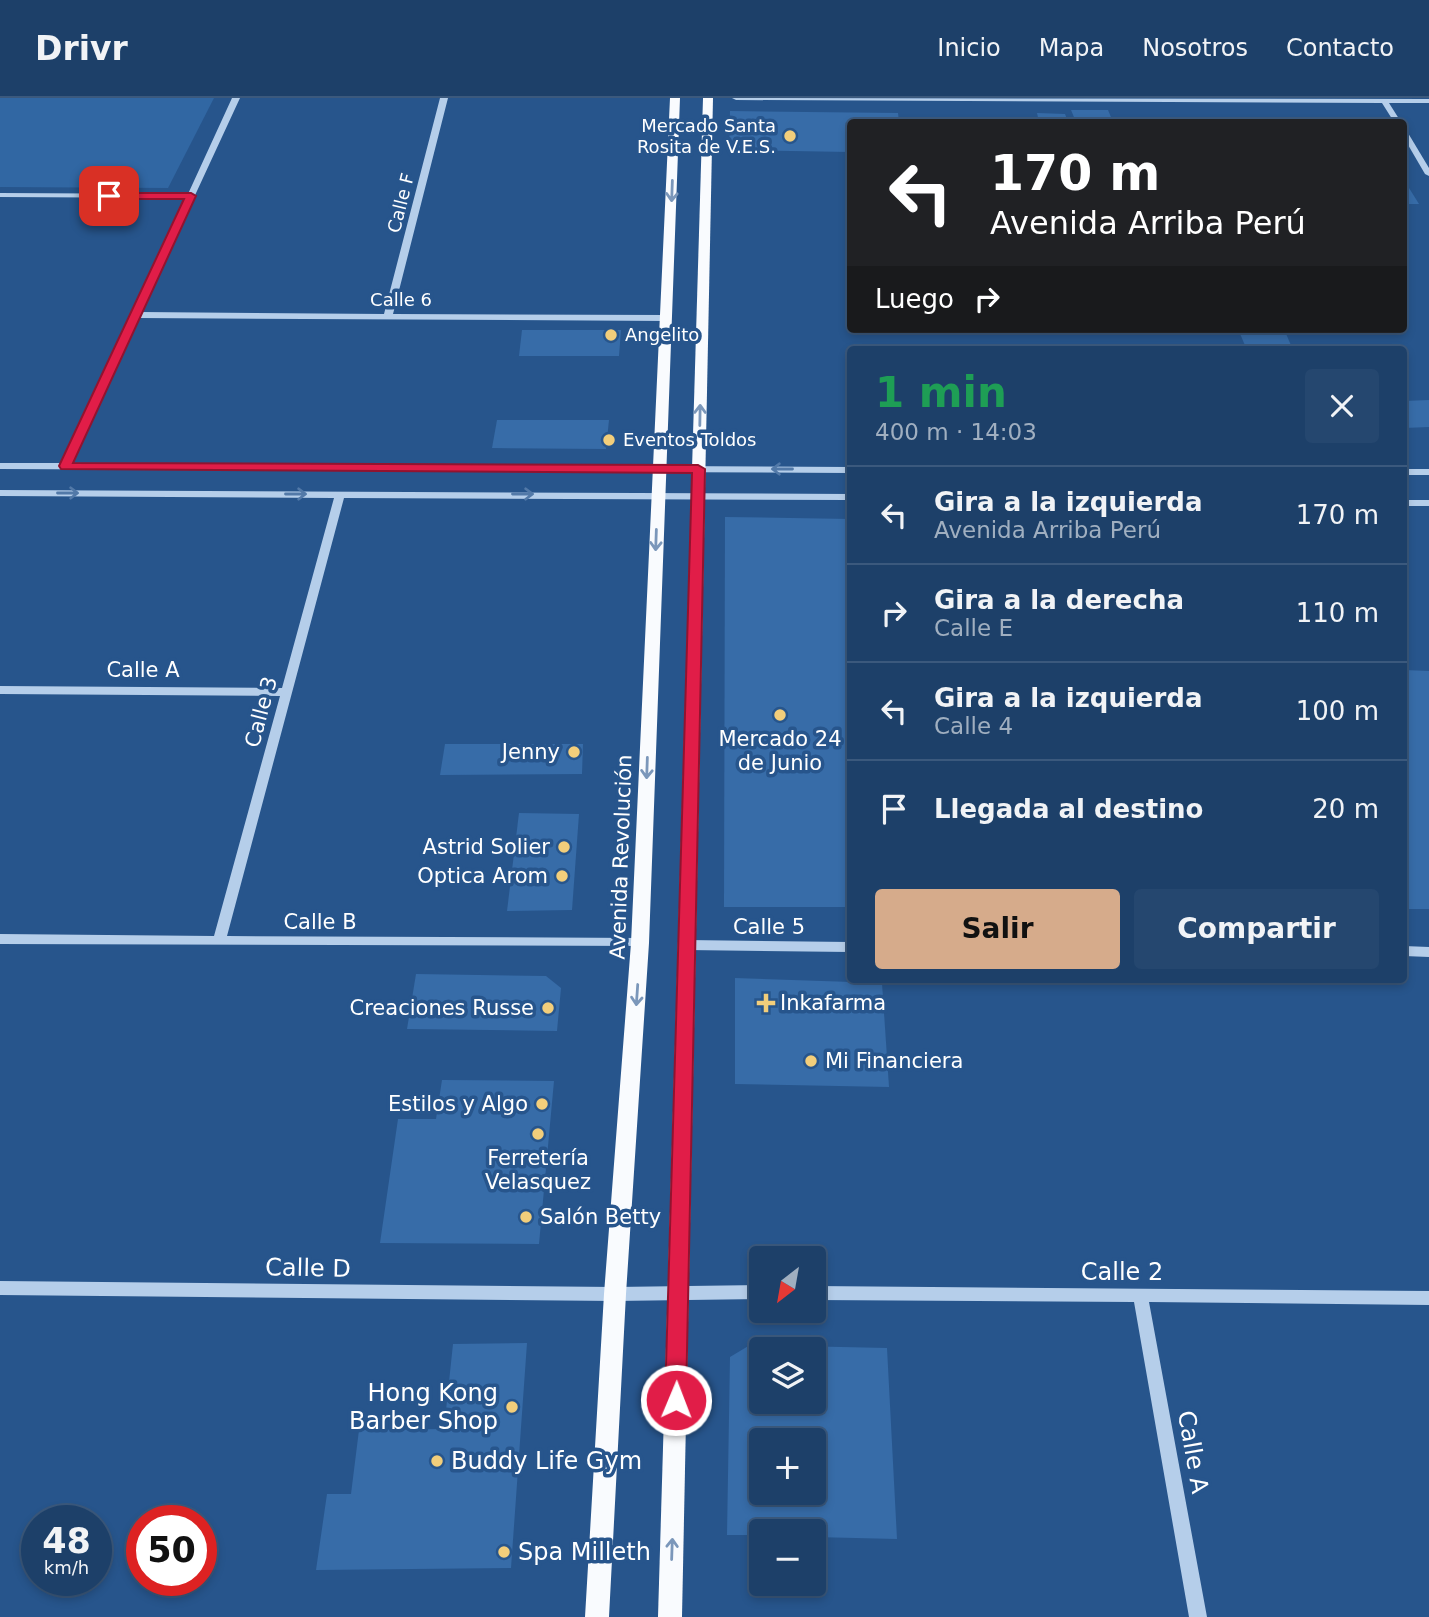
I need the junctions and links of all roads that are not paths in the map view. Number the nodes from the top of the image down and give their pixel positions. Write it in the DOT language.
graph roads {
  1 [pos="236,98"];
  2 [pos="444,98"];
  3 [pos="676,98"];
  4 [pos="708,98"];
  5 [pos="736,98"];
  6 [pos="929,99"];
  7 [pos="1147,99"];
  8 [pos="1384,101"];
  9 [pos="1429,101"];
  10 [pos="1395,119"];
  11 [pos="1407,138"];
  12 [pos="1429,174"];
  13 [pos="0,195"];
  14 [pos="191,196"];
  15 [pos="136,314"];
  16 [pos="388,316"];
  17 [pos="666,318"];
  18 [pos="0,466"];
  19 [pos="65,466"];
  20 [pos="658,469"];
  21 [pos="698,469"];
  22 [pos="847,470"];
  23 [pos="1407,472"];
  24 [pos="1429,472"];
  25 [pos="0,493"];
  26 [pos="340,494"];
  27 [pos="658,494"];
  28 [pos="698,494"];
  29 [pos="847,497"];
  30 [pos="1407,503"];
  31 [pos="1429,503"];
  32 [pos="0,690"];
  33 [pos="286,692"];
  34 [pos="0,939"];
  35 [pos="219,941"];
  36 [pos="640,943"];
  37 [pos="687,946"];
  38 [pos="847,947"];
  39 [pos="1407,951"];
  40 [pos="1429,951"];
  41 [pos="0,1288"];
  42 [pos="679,1292"];
  43 [pos="749,1292"];
  44 [pos="826,1293"];
  45 [pos="615,1294"];
  46 [pos="1140,1295"];
  47 [pos="1429,1298"];
  48 [pos="597,1617"];
  49 [pos="670,1617"];
  50 [pos="1198,1617"];
  1 -- 14 [label="street"];
  2 -- 16 [label="street, Calle F"];
  3 -- 17 [label="main road, Avenida Revolución, one-way"];
  21 -- 4 [label="main road, one-way"];
  5 -- 6 [label="street"];
  6 -- 7 [label="street"];
  7 -- 8 [label="street"];
  8 -- 9 [label="street"];
  8 -- 10 [label="street"];
  11 -- 12 [label="street"];
  13 -- 14 [label="street"];
  14 -- 15 [label="street"];
  15 -- 16 [label="street, Calle 6"];
  15 -- 19 [label="street"];
  16 -- 17 [label="street, Calle 6"];
  17 -- 20 [label="main road, Avenida Revolución"];
  18 -- 19 [label="street"];
  19 -- 20 [label="street"];
  20 -- 21 [label="street"];
  20 -- 27 [label="main road, Avenida Revolución"];
  22 -- 21 [label="street, one-way"];
  21 -- 28 [label="main road"];
  23 -- 24 [label="street"];
  25 -- 26 [label="street, one-way"];
  26 -- 27 [label="street, one-way"];
  26 -- 33 [label="street, Calle 3"];
  27 -- 28 [label="street"];
  27 -- 36 [label="main road, Avenida Revolución, one-way"];
  28 -- 29 [label="street"];
  28 -- 37 [label="main road"];
  30 -- 31 [label="street"];
  32 -- 33 [label="street, Calle A"];
  33 -- 35 [label="street, Calle 3"];
  34 -- 35 [label="street, Calle B"];
  35 -- 36 [label="street, Calle B"];
  36 -- 45 [label="main road, Avenida Revolución, one-way"];
  37 -- 38 [label="street, Calle 5"];
  37 -- 42 [label="main road"];
  39 -- 40 [label="street"];
  41 -- 45 [label="street, Calle D"];
  42 -- 43 [label="street"];
  42 -- 45 [label="street"];
  49 -- 42 [label="main road, one-way"];
  44 -- 46 [label="street, Calle 2"];
  45 -- 48 [label="main road, Avenida Revolución"];
  46 -- 47 [label="street, Calle 2"];
  46 -- 50 [label="street, Calle A"];
}
